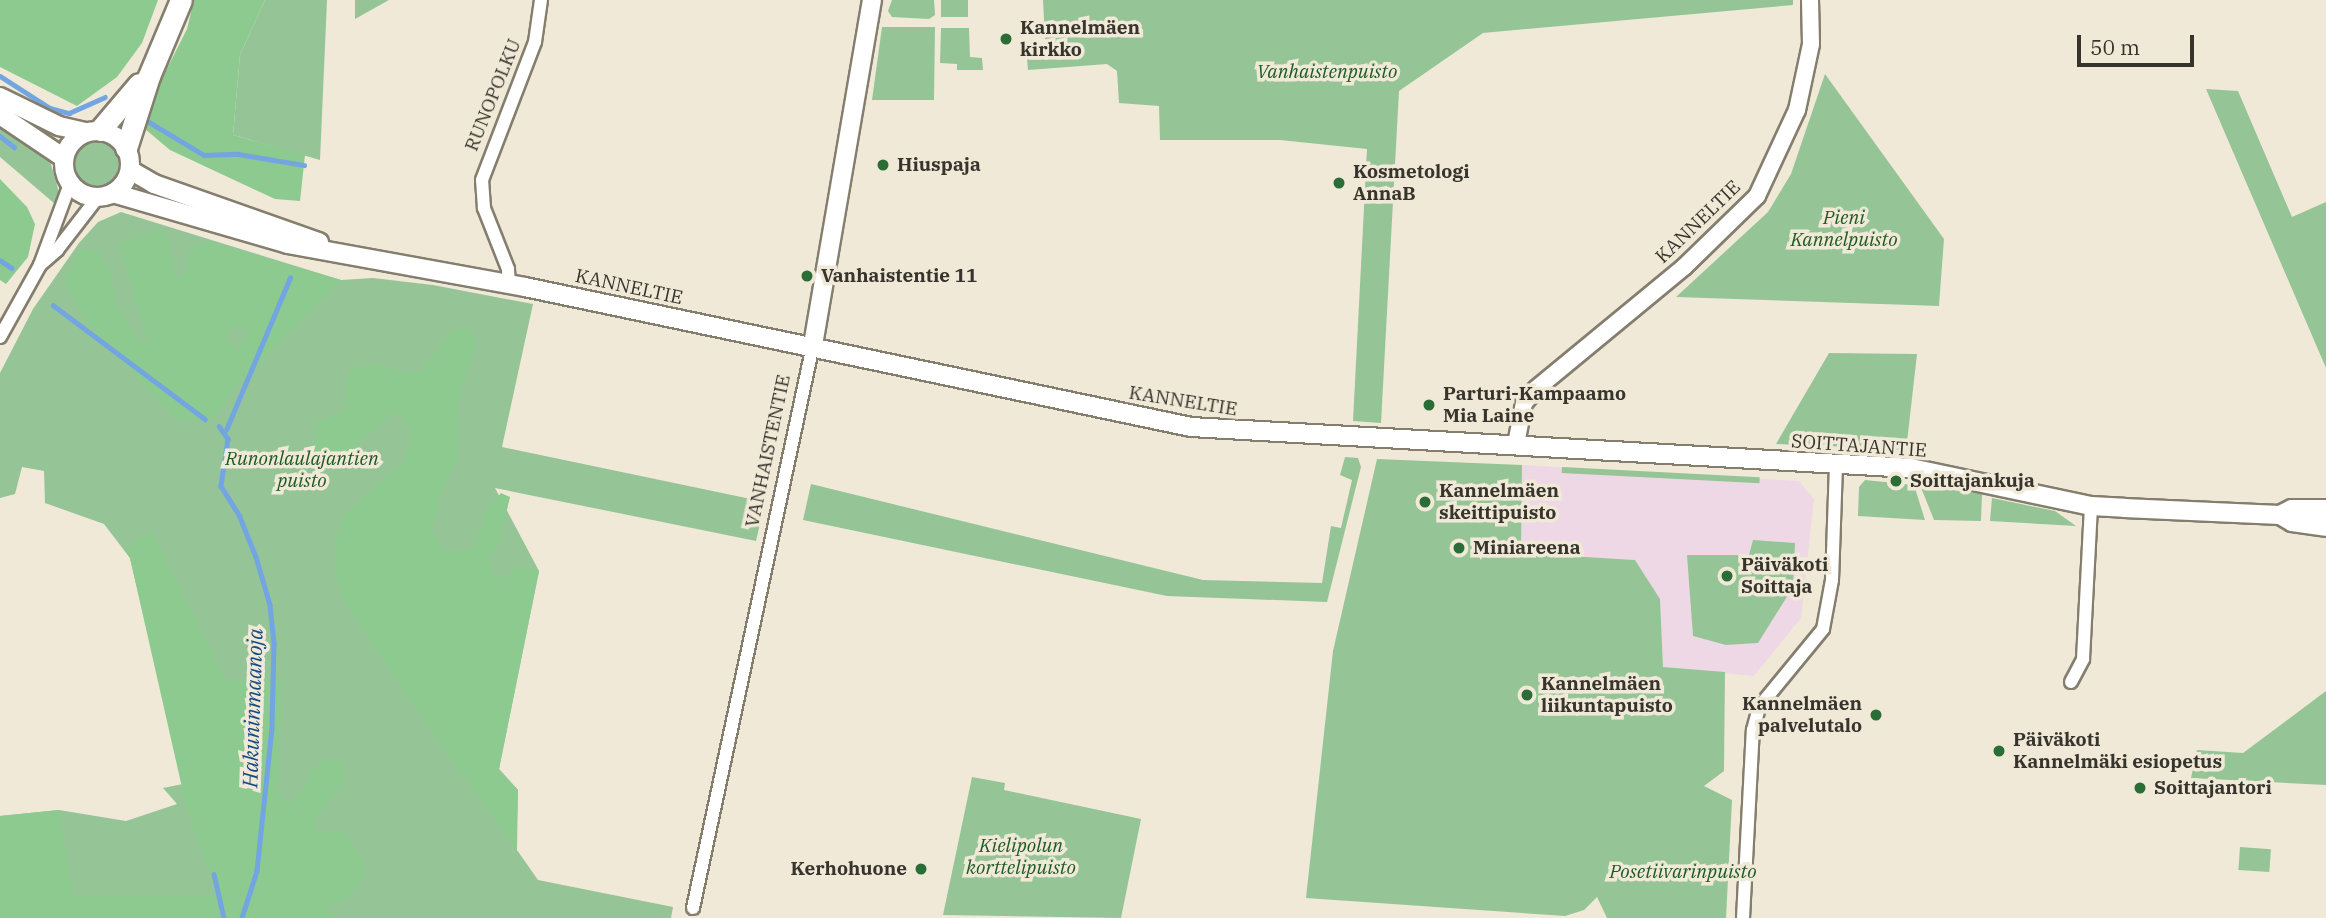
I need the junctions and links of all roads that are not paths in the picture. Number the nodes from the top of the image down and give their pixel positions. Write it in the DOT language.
graph roads {
  1 [pos="181,0"];
  2 [pos="541,0"];
  3 [pos="872,0"];
  4 [pos="1810,0"];
  5 [pos="149,75"];
  6 [pos="0,97"];
  7 [pos="0,116"];
  8 [pos="93,131"];
  9 [pos="126,148"];
  10 [pos="64,158"];
  11 [pos="130,170"];
  12 [pos="70,184"];
  13 [pos="105,195"];
  14 [pos="342,251"];
  15 [pos="40,265"];
  16 [pos="509,284"];
  17 [pos="0,337"];
  18 [pos="813,345"];
  19 [pos="1516,444"];
  20 [pos="1836,465"];
  21 [pos="2091,506"];
  22 [pos="2326,509"];
  23 [pos="2280,515"];
  24 [pos="2326,527"];
  25 [pos="2071,682"];
  26 [pos="693,908"];
  27 [pos="1743,918"];
  1 -- 5 [label="highway"];
  2 -- 16 [label="street, RUNOPOLKU"];
  3 -- 18 [label="main road, VANHAISTENTIE"];
  4 -- 19 [label="street, KANNELTIE"];
  5 -- 8 [label="highway"];
  5 -- 9 [label="highway"];
  6 -- 8 [label="main road"];
  7 -- 10 [label="main road"];
  8 -- 9 [label="main road"];
  8 -- 10 [label="main road"];
  9 -- 11 [label="main road"];
  10 -- 12 [label="main road"];
  11 -- 13 [label="main road"];
  11 -- 14 [label="main road, KANNELTIE"];
  12 -- 13 [label="main road"];
  12 -- 15 [label="street"];
  13 -- 14 [label="main road, KANNELTIE"];
  13 -- 15 [label="street"];
  14 -- 16 [label="main road, KANNELTIE"];
  15 -- 17 [label="street"];
  16 -- 18 [label="main road, KANNELTIE"];
  18 -- 19 [label="main road, KANNELTIE"];
  18 -- 26 [label="street, VANHAISTENTIE"];
  19 -- 20 [label="main road, SOITTAJANTIE"];
  20 -- 21 [label="main road, SOITTAJANTIE"];
  20 -- 27 [label="street"];
  21 -- 23 [label="main road, SOITTAJANTIE"];
  21 -- 25 [label="street"];
  22 -- 23 [label="main road, SOITTAJANTIE"];
  23 -- 24 [label="main road, SOITTAJANTIE"];
}
